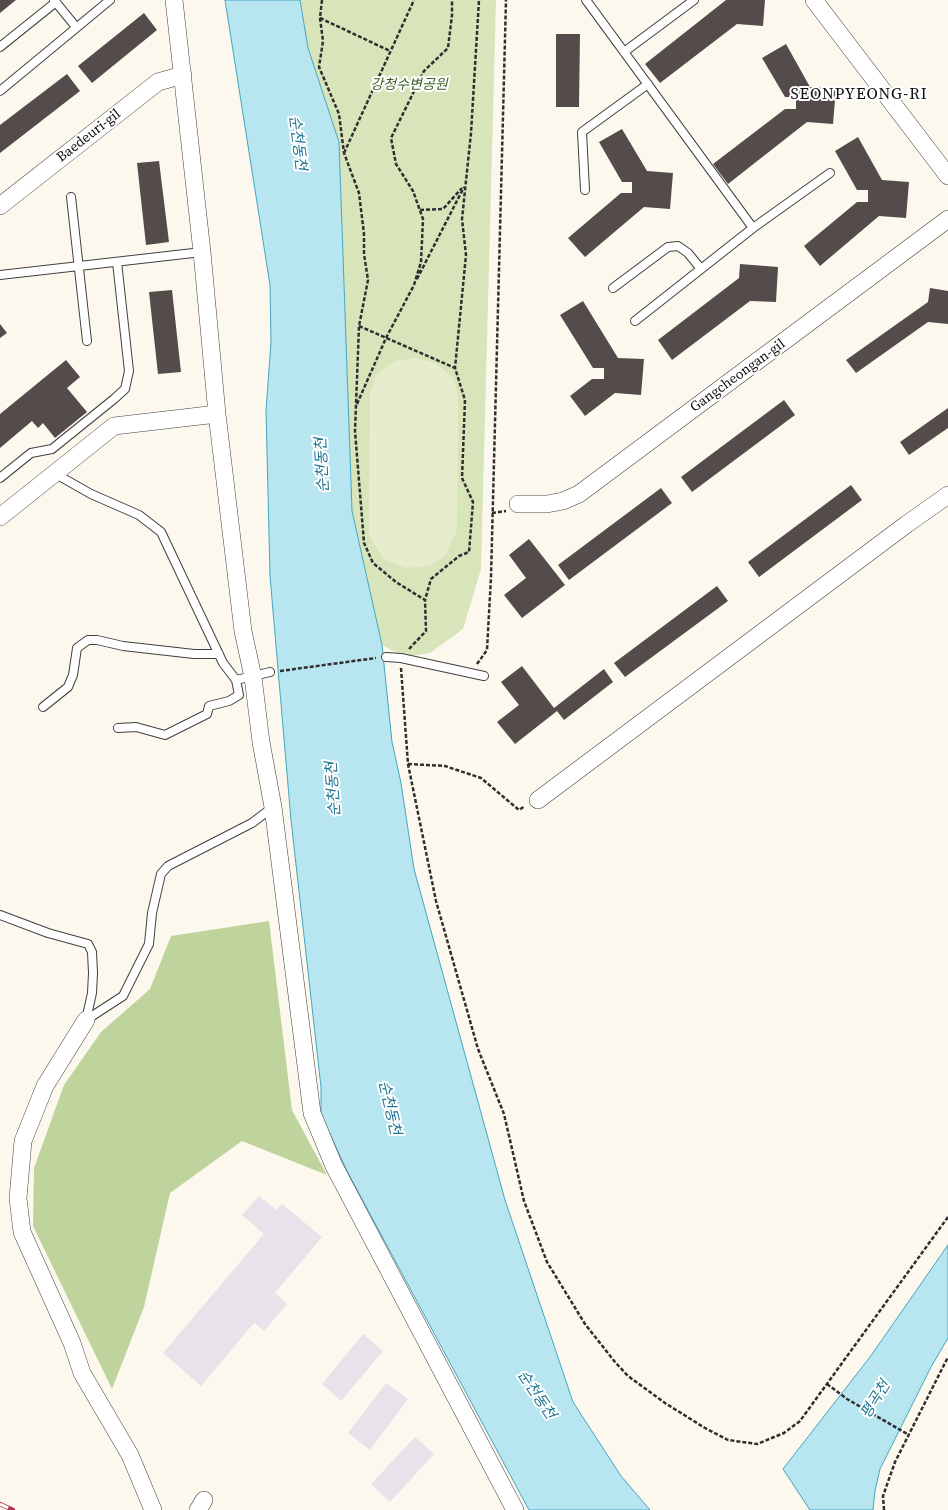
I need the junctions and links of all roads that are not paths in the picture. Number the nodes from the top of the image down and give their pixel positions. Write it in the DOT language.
graph roads {
  1 [pos="110,0"];
  2 [pos="174,0"];
  3 [pos="586,0"];
  4 [pos="694,0"];
  5 [pos="814,0"];
  6 [pos="55,1"];
  7 [pos="76,27"];
  8 [pos="0,47"];
  9 [pos="624,52"];
  10 [pos="183,75"];
  11 [pos="648,84"];
  12 [pos="0,91"];
  13 [pos="947,172"];
  14 [pos="830,174"];
  15 [pos="585,190"];
  16 [pos="70,197"];
  17 [pos="0,206"];
  18 [pos="948,219"];
  19 [pos="753,228"];
  20 [pos="202,252"];
  21 [pos="117,262"];
  22 [pos="78,266"];
  23 [pos="701,269"];
  24 [pos="0,275"];
  25 [pos="613,288"];
  26 [pos="635,321"];
  27 [pos="87,341"];
  28 [pos="217,414"];
  29 [pos="54,473"];
  30 [pos="0,478"];
  31 [pos="948,495"];
  32 [pos="518,504"];
  33 [pos="0,517"];
  34 [pos="219,654"];
  35 [pos="386,657"];
  36 [pos="270,672"];
  37 [pos="484,676"];
  38 [pos="254,677"];
  39 [pos="236,680"];
  40 [pos="43,707"];
  41 [pos="118,728"];
  42 [pos="538,800"];
  43 [pos="274,807"];
  44 [pos="0,915"];
  45 [pos="86,1020"];
  46 [pos="153,1510"];
  47 [pos="515,1510"];
  1 -- 7 [label="lane"];
  2 -- 10 [label="street"];
  3 -- 9 [label="lane"];
  4 -- 9 [label="lane"];
  5 -- 13 [label="street"];
  6 -- 7 [label="lane"];
  6 -- 8 [label="lane"];
  7 -- 12 [label="lane"];
  9 -- 11 [label="lane"];
  10 -- 17 [label="street, Baedeuri-gil"];
  10 -- 20 [label="street"];
  11 -- 15 [label="lane"];
  11 -- 19 [label="lane"];
  14 -- 19 [label="lane"];
  16 -- 22 [label="lane"];
  18 -- 32 [label="street, Gangcheongan-gil"];
  19 -- 23 [label="lane"];
  20 -- 21 [label="lane"];
  20 -- 28 [label="street"];
  21 -- 22 [label="lane"];
  21 -- 30 [label="lane"];
  22 -- 24 [label="lane"];
  22 -- 27 [label="lane"];
  23 -- 25 [label="lane"];
  23 -- 26 [label="lane"];
  28 -- 29 [label="street"];
  28 -- 38 [label="street"];
  29 -- 33 [label="street"];
  29 -- 34 [label="lane"];
  31 -- 42 [label="street"];
  34 -- 39 [label="lane"];
  34 -- 40 [label="lane"];
  35 -- 37 [label="lane"];
  36 -- 38 [label="lane"];
  38 -- 39 [label="lane"];
  38 -- 43 [label="street"];
  39 -- 41 [label="lane"];
  43 -- 45 [label="lane"];
  43 -- 47 [label="street"];
  44 -- 45 [label="lane"];
  45 -- 46 [label="street"];
}
